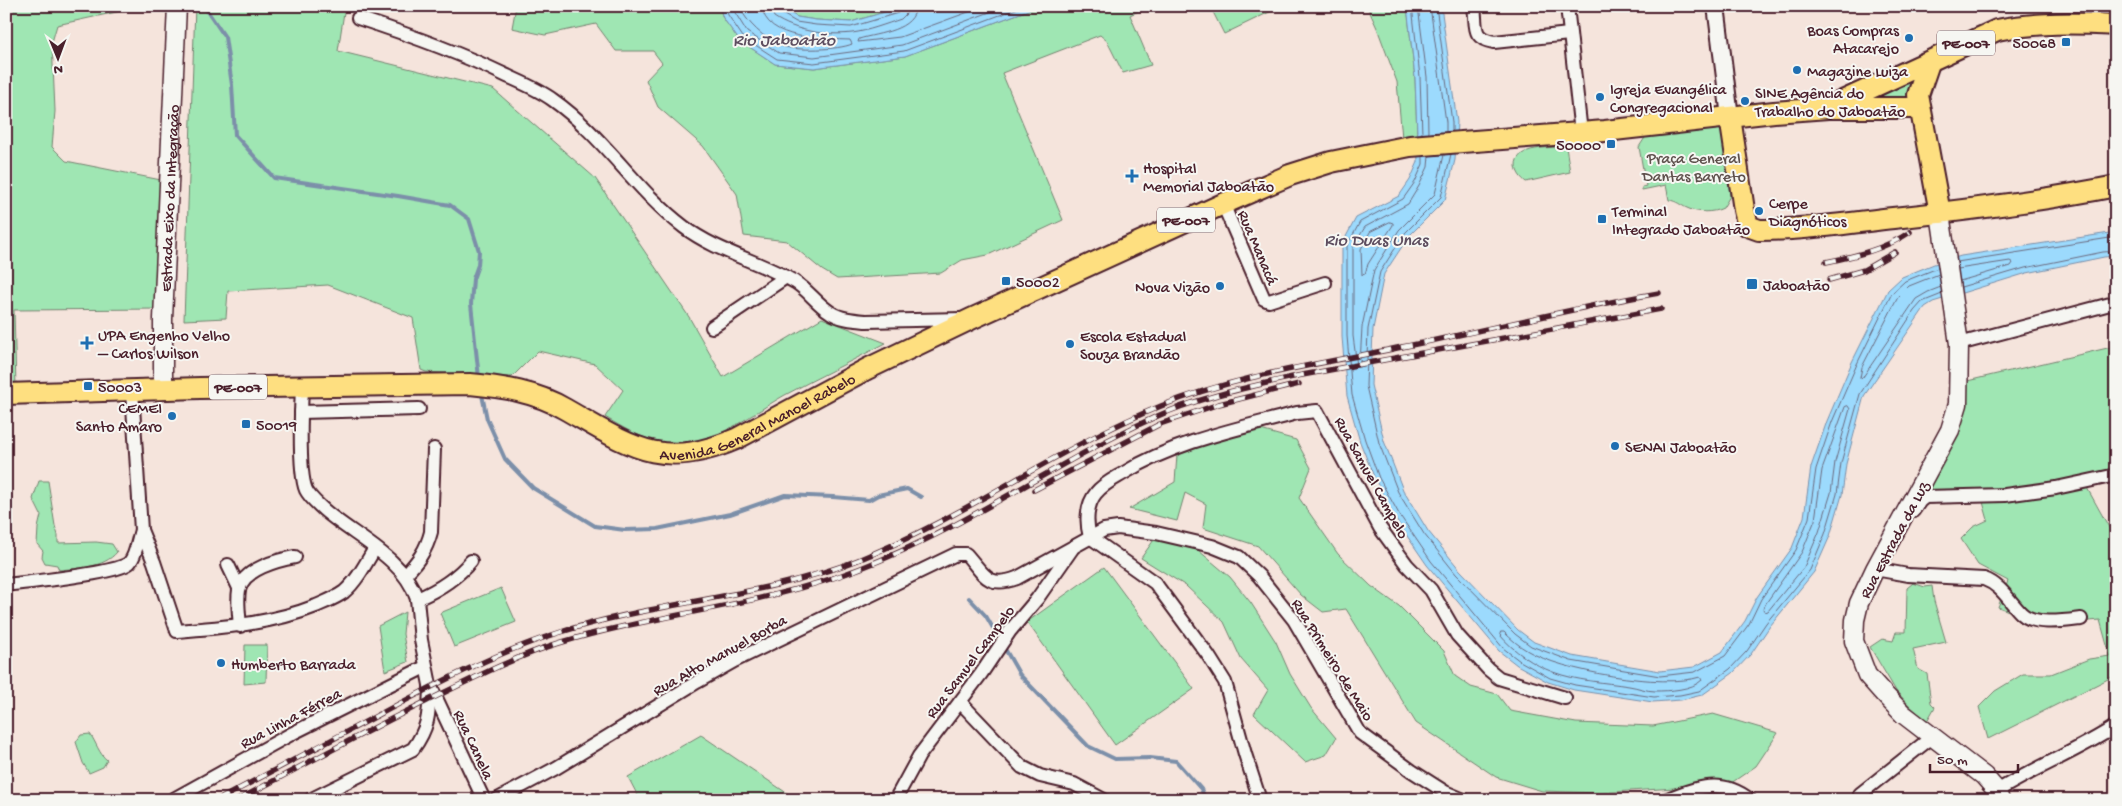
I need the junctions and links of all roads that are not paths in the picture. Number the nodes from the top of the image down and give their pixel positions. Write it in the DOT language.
graph roads {
  1 [pos="1474,6"];
  2 [pos="1567,6"];
  3 [pos="1716,6"];
  4 [pos="177,11"];
  5 [pos="358,18"];
  6 [pos="2116,25"];
  7 [pos="1569,34"];
  8 [pos="1929,63"];
  9 [pos="1828,108"];
  10 [pos="1919,108"];
  11 [pos="1730,117"];
  12 [pos="1582,133"];
  13 [pos="2116,186"];
  14 [pos="1223,204"];
  15 [pos="1940,213"];
  16 [pos="786,277"];
  17 [pos="1325,283"];
  18 [pos="2114,303"];
  19 [pos="971,319"];
  20 [pos="712,328"];
  21 [pos="1959,344"];
  22 [pos="302,387"];
  23 [pos="164,389"];
  24 [pos="132,391"];
  25 [pos="6,394"];
  26 [pos="419,409"];
  27 [pos="301,412"];
  28 [pos="434,449"];
  29 [pos="2116,475"];
  30 [pos="1902,520"];
  31 [pos="140,530"];
  32 [pos="1090,537"];
  33 [pos="1075,546"];
  34 [pos="375,548"];
  35 [pos="966,554"];
  36 [pos="295,557"];
  37 [pos="471,561"];
  38 [pos="228,565"];
  39 [pos="1875,569"];
  40 [pos="405,576"];
  41 [pos="6,585"];
  42 [pos="239,588"];
  43 [pos="417,599"];
  44 [pos="2081,620"];
  45 [pos="240,626"];
  46 [pos="425,667"];
  47 [pos="430,685"];
  48 [pos="1565,698"];
  49 [pos="960,702"];
  50 [pos="2116,726"];
  51 [pos="1932,737"];
  52 [pos="1860,794"];
  53 [pos="1998,795"];
  54 [pos="1747,798"];
  55 [pos="172,800"];
  56 [pos="310,800"];
  57 [pos="484,800"];
  58 [pos="496,800"];
  59 [pos="895,800"];
  60 [pos="1104,800"];
  61 [pos="1260,800"];
  62 [pos="1464,800"];
  63 [pos="1665,800"];
  1 -- 7 [label="street"];
  2 -- 7 [label="street"];
  3 -- 11 [label="street"];
  4 -- 23 [label="main road, Estrada Eixo da Integração"];
  5 -- 16 [label="street"];
  6 -- 8 [label="main road, PE-007"];
  7 -- 12 [label="street"];
  8 -- 9 [label="main road, PE-007"];
  8 -- 10 [label="main road"];
  9 -- 10 [label="main road"];
  9 -- 11 [label="main road"];
  10 -- 15 [label="main road"];
  11 -- 12 [label="main road, PE-007"];
  11 -- 15 [label="main road"];
  12 -- 14 [label="main road, Avenida General Manoel Rabelo / PE-007"];
  13 -- 15 [label="main road"];
  14 -- 17 [label="street, Rua Manacá"];
  14 -- 19 [label="main road, Avenida General Manoel Rabelo / PE-007"];
  15 -- 21 [label="main road, Rua Estrada da Luz"];
  16 -- 19 [label="street"];
  16 -- 20 [label="street"];
  18 -- 21 [label="street"];
  19 -- 22 [label="main road, Avenida General Manoel Rabelo / PE-007"];
  21 -- 30 [label="main road, Rua Estrada da Luz"];
  22 -- 23 [label="main road, Avenida General Manoel Rabelo / PE-007"];
  22 -- 27 [label="street"];
  23 -- 24 [label="main road, Avenida General Manoel Rabelo / PE-007"];
  24 -- 25 [label="main road, Avenida General Manoel Rabelo / PE-007"];
  24 -- 31 [label="street"];
  26 -- 27 [label="street"];
  27 -- 34 [label="street"];
  28 -- 40 [label="street"];
  29 -- 30 [label="street"];
  30 -- 39 [label="main road, Rua Estrada da Luz"];
  31 -- 41 [label="street"];
  31 -- 45 [label="street"];
  32 -- 33 [label="street, Rua Primeiro de Maio"];
  32 -- 48 [label="street, Rua Samuel Campelo"];
  32 -- 61 [label="street"];
  32 -- 62 [label="street, Rua Primeiro de Maio"];
  33 -- 35 [label="street, Rua Primeiro de Maio"];
  33 -- 49 [label="street, Rua Samuel Campelo"];
  34 -- 40 [label="street"];
  34 -- 45 [label="street"];
  35 -- 58 [label="street, Rua Alto Manuel Borba"];
  36 -- 42 [label="street"];
  37 -- 43 [label="street"];
  38 -- 42 [label="street"];
  39 -- 44 [label="street"];
  39 -- 51 [label="main road, Rua Estrada da Luz"];
  40 -- 43 [label="street"];
  42 -- 45 [label="street"];
  43 -- 46 [label="street"];
  46 -- 47 [label="street"];
  46 -- 55 [label="street, Rua Linha Férrea"];
  47 -- 56 [label="street"];
  47 -- 57 [label="street, Rua Canela"];
  49 -- 59 [label="street, Rua Samuel Campelo"];
  49 -- 60 [label="street"];
  50 -- 53 [label="street"];
  51 -- 52 [label="street"];
  51 -- 53 [label="main road, Rua Estrada da Luz"];
  54 -- 63 [label="street"];
}
